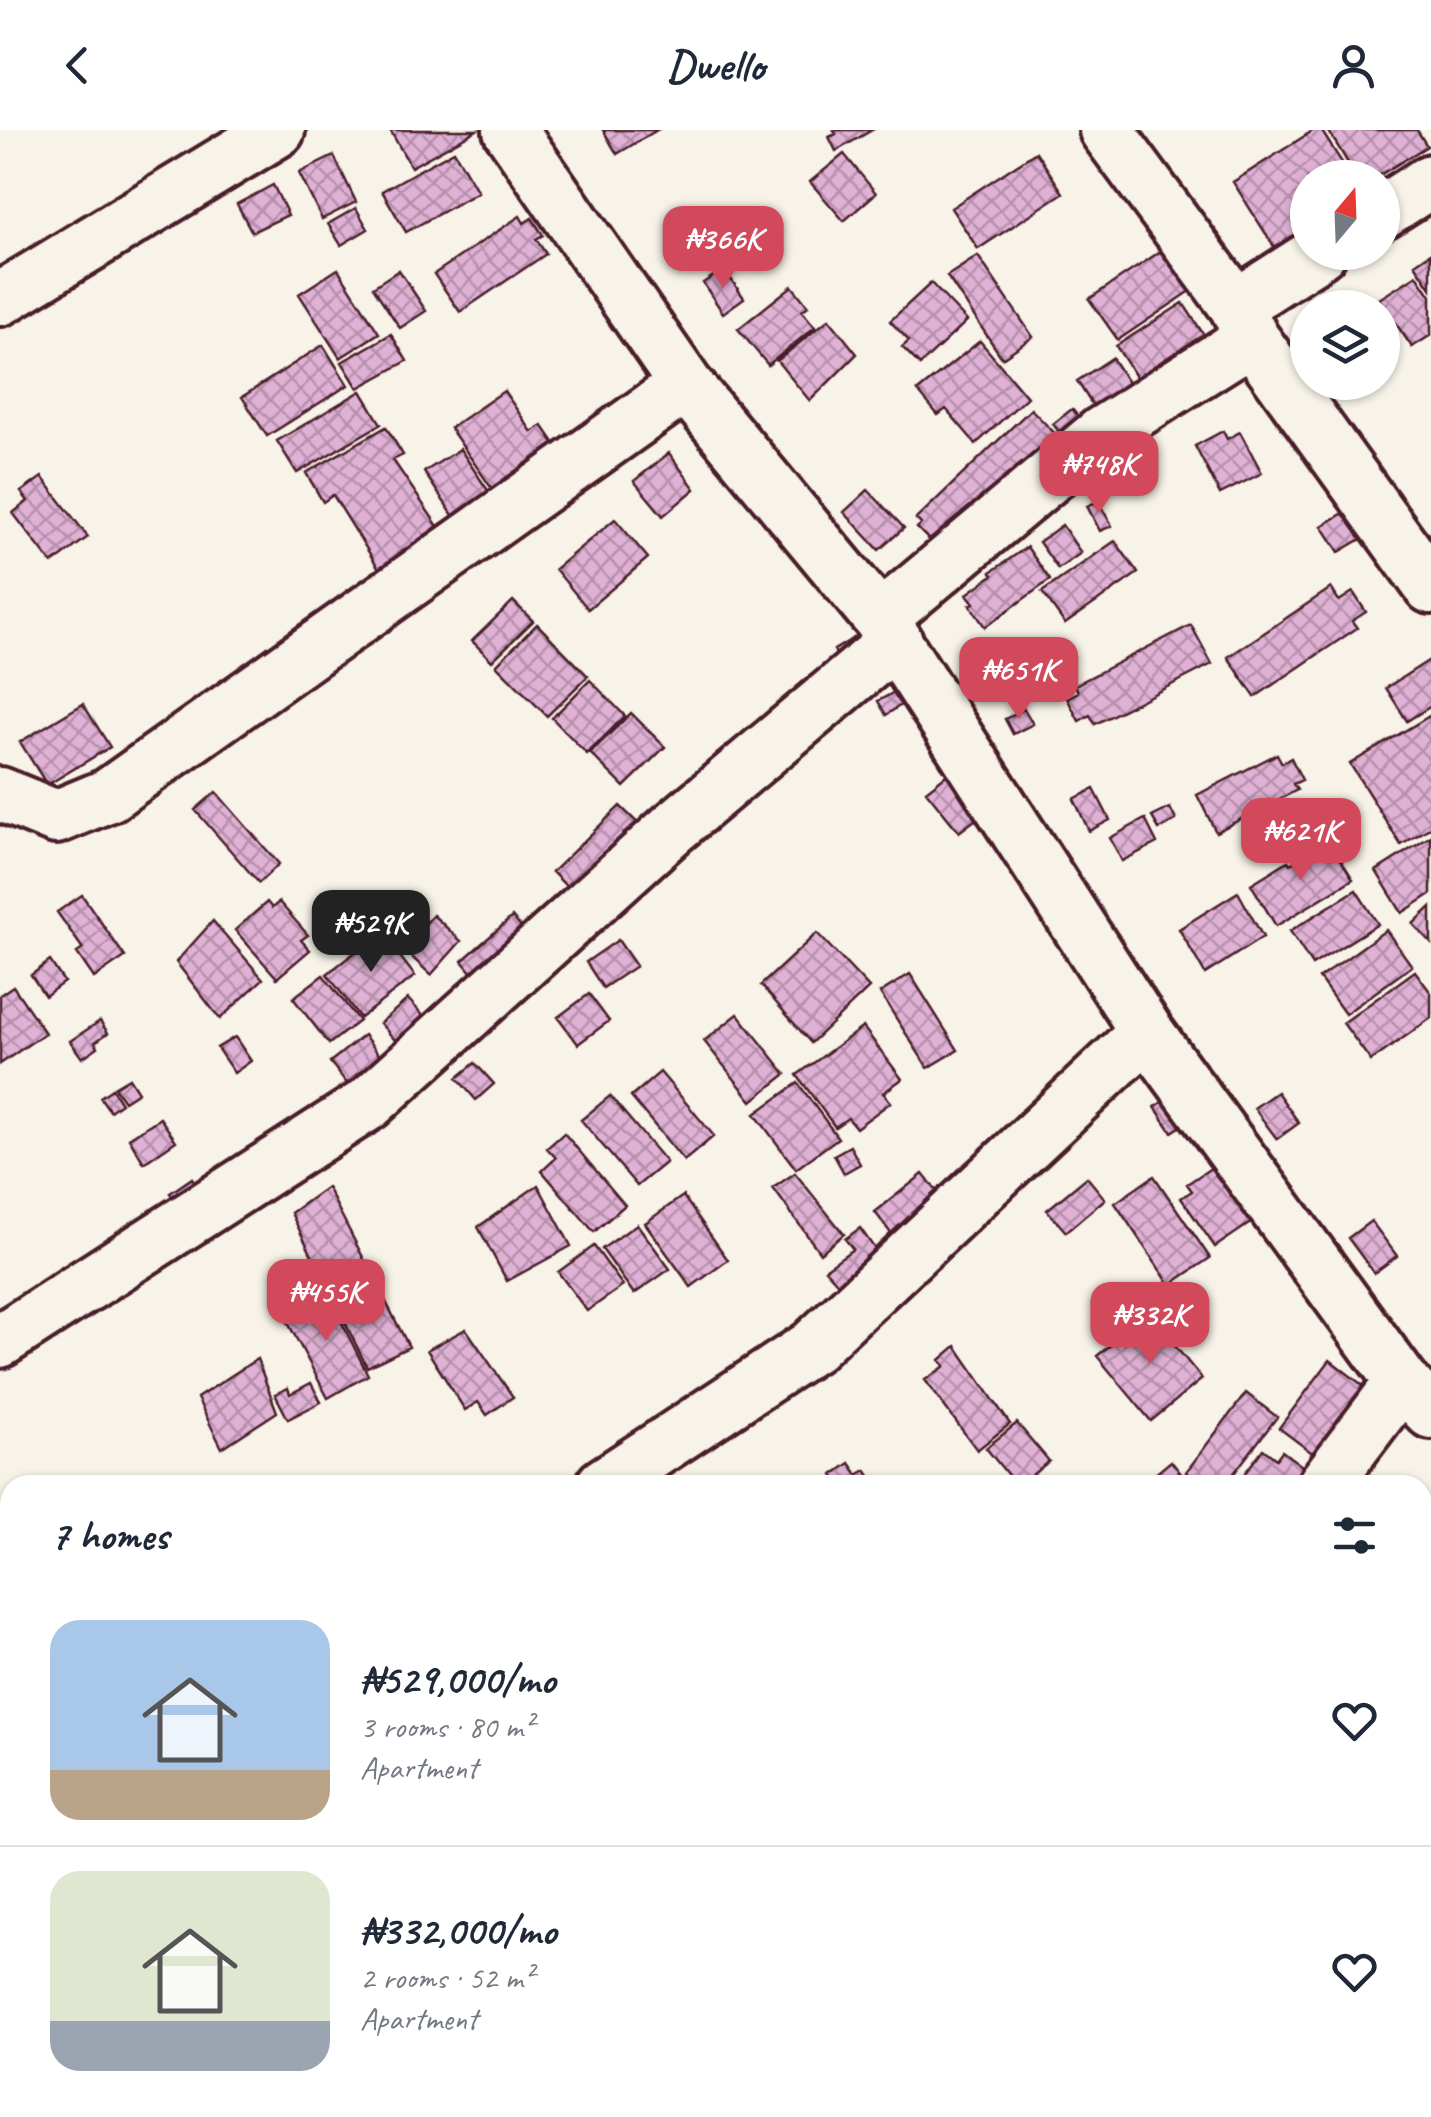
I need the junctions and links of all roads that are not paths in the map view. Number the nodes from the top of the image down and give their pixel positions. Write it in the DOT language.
graph roads {
  1 [pos="278,130"];
  2 [pos="510,130"];
  3 [pos="1106,130"];
  4 [pos="1431,181"];
  5 [pos="1400,201"];
  6 [pos="1300,270"];
  7 [pos="0,300"];
  8 [pos="1244,322"];
  9 [pos="686,385"];
  10 [pos="1431,586"];
  11 [pos="888,630"];
  12 [pos="0,794"];
  13 [pos="1147,1032"];
  14 [pos="0,1342"];
  15 [pos="1417,1397"];
  16 [pos="617,1475"];
  17 [pos="1335,1475"];
  1 -- 7 [label="street"];
  2 -- 9 [label="street"];
  3 -- 8 [label="street"];
  4 -- 5 [label="street"];
  6 -- 8 [label="street"];
  8 -- 10 [label="street"];
  8 -- 11 [label="street"];
  9 -- 11 [label="street"];
  9 -- 12 [label="street"];
  11 -- 13 [label="street"];
  11 -- 14 [label="street"];
  13 -- 15 [label="street"];
  13 -- 16 [label="street"];
  15 -- 17 [label="street"];
}
